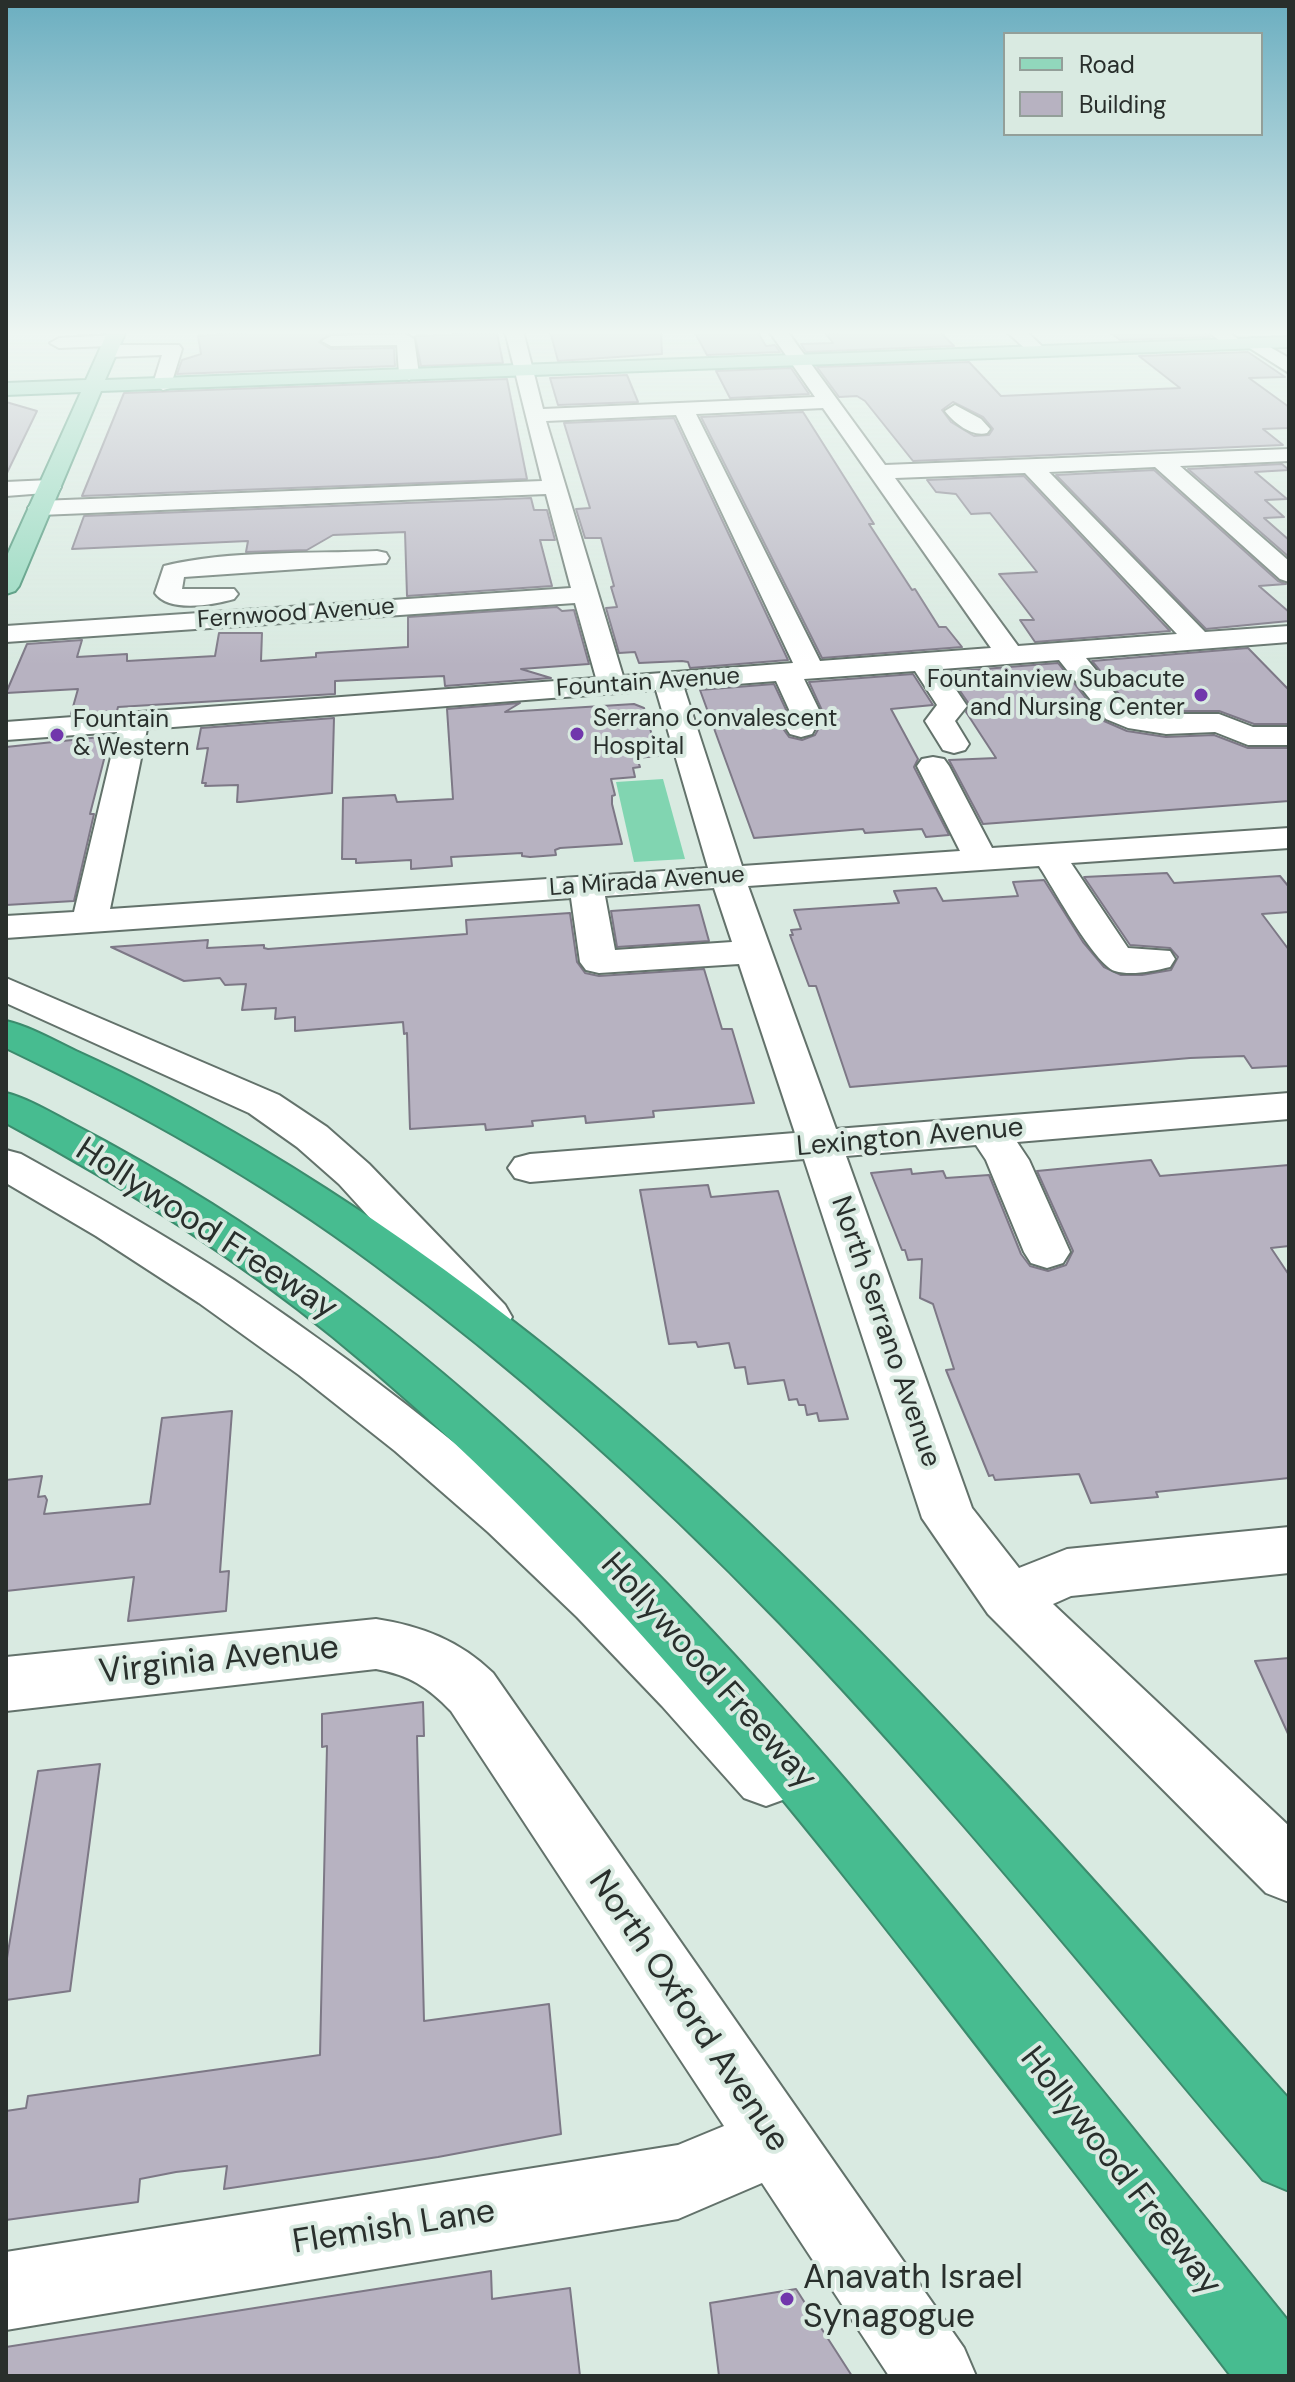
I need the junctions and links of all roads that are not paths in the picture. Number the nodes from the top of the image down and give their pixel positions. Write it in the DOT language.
graph roads {
  1 [pos="70,442"];
  2 [pos="542,442"];
  3 [pos="698,442"];
  4 [pos="858,442"];
  5 [pos="1289,455"];
  6 [pos="1160,460"];
  7 [pos="1031,466"];
  8 [pos="879,472"];
  9 [pos="555,487"];
  10 [pos="6,489"];
  11 [pos="45,497"];
  12 [pos="15,544"];
  13 [pos="334,548"];
  14 [pos="377,558"];
  15 [pos="1289,574"];
  16 [pos="6,586"];
  17 [pos="586,595"];
  18 [pos="380,598"];
  19 [pos="6,634"];
  20 [pos="1278,635"];
  21 [pos="1198,641"];
  22 [pos="1066,651"];
  23 [pos="1010,655"];
  24 [pos="1289,657"];
  25 [pos="924,662"];
  26 [pos="798,671"];
  27 [pos="667,681"];
  28 [pos="612,685"];
  29 [pos="134,721"];
  30 [pos="801,728"];
  31 [pos="6,731"];
  32 [pos="1289,736"];
  33 [pos="1289,838"];
  34 [pos="1048,854"];
  35 [pos="981,859"];
  36 [pos="728,876"];
  37 [pos="586,886"];
  38 [pos="90,921"];
  39 [pos="6,927"];
  40 [pos="754,952"];
  41 [pos="1157,959"];
  42 [pos="6,989"];
  43 [pos="6,1033"];
  44 [pos="6,1106"];
  45 [pos="1289,1106"];
  46 [pos="988,1131"];
  47 [pos="819,1146"];
  48 [pos="6,1164"];
  49 [pos="530,1168"];
  50 [pos="1047,1252"];
  51 [pos="512,1342"];
  52 [pos="1289,1550"];
  53 [pos="1008,1597"];
  54 [pos="431,1657"];
  55 [pos="6,1684"];
  56 [pos="1289,1870"];
  57 [pos="775,2141"];
  58 [pos="1289,2154"];
  59 [pos="1197,2268"];
  60 [pos="6,2291"];
  61 [pos="936,2376"];
  62 [pos="1281,2376"];
  1 -- 11 [label="main road"];
  2 -- 9 [label="street"];
  3 -- 26 [label="street"];
  4 -- 8 [label="street"];
  5 -- 6 [label="street"];
  6 -- 7 [label="street"];
  6 -- 15 [label="street"];
  7 -- 8 [label="street"];
  7 -- 21 [label="street"];
  8 -- 23 [label="street"];
  9 -- 11 [label="street"];
  9 -- 17 [label="street"];
  10 -- 11 [label="street"];
  11 -- 12 [label="main road"];
  12 -- 16 [label="main road"];
  13 -- 14 [label="street"];
  14 -- 18 [label="street"];
  14 -- 18 [label="street"];
  17 -- 18 [label="street, Fernwood Avenue"];
  17 -- 28 [label="street"];
  18 -- 19 [label="street, Fernwood Avenue"];
  20 -- 21 [label="street, Fountain Avenue"];
  20 -- 24 [label="street"];
  21 -- 22 [label="street, Fountain Avenue"];
  22 -- 23 [label="street, Fountain Avenue"];
  22 -- 32 [label="street"];
  23 -- 25 [label="street, Fountain Avenue"];
  25 -- 26 [label="street, Fountain Avenue"];
  25 -- 35 [label="street"];
  26 -- 27 [label="street, Fountain Avenue"];
  26 -- 30 [label="street"];
  27 -- 28 [label="street, Fountain Avenue"];
  27 -- 36 [label="street, North Serrano Avenue"];
  28 -- 29 [label="street, Fountain Avenue"];
  29 -- 31 [label="street, Fountain Avenue"];
  29 -- 38 [label="street"];
  33 -- 34 [label="street, La Mirada Avenue"];
  34 -- 35 [label="street, La Mirada Avenue"];
  34 -- 41 [label="street"];
  35 -- 36 [label="street, La Mirada Avenue"];
  36 -- 37 [label="street, La Mirada Avenue"];
  36 -- 40 [label="street, North Serrano Avenue"];
  37 -- 38 [label="street, La Mirada Avenue"];
  37 -- 40 [label="street"];
  38 -- 39 [label="street, La Mirada Avenue"];
  40 -- 47 [label="street, North Serrano Avenue"];
  42 -- 51 [label="street"];
  43 -- 51 [label="highway"];
  44 -- 59 [label="highway, Hollywood Freeway"];
  45 -- 46 [label="street, Lexington Avenue"];
  46 -- 47 [label="street, Lexington Avenue"];
  46 -- 50 [label="street"];
  47 -- 49 [label="street, Lexington Avenue"];
  47 -- 53 [label="street, North Serrano Avenue"];
  48 -- 59 [label="street"];
  51 -- 58 [label="highway"];
  52 -- 53 [label="street"];
  53 -- 56 [label="street, North Serrano Avenue"];
  54 -- 55 [label="street, Virginia Avenue"];
  54 -- 57 [label="street, North Oxford Avenue"];
  57 -- 60 [label="street, Flemish Lane"];
  57 -- 61 [label="street, North Oxford Avenue"];
  59 -- 62 [label="highway, Hollywood Freeway"];
}
